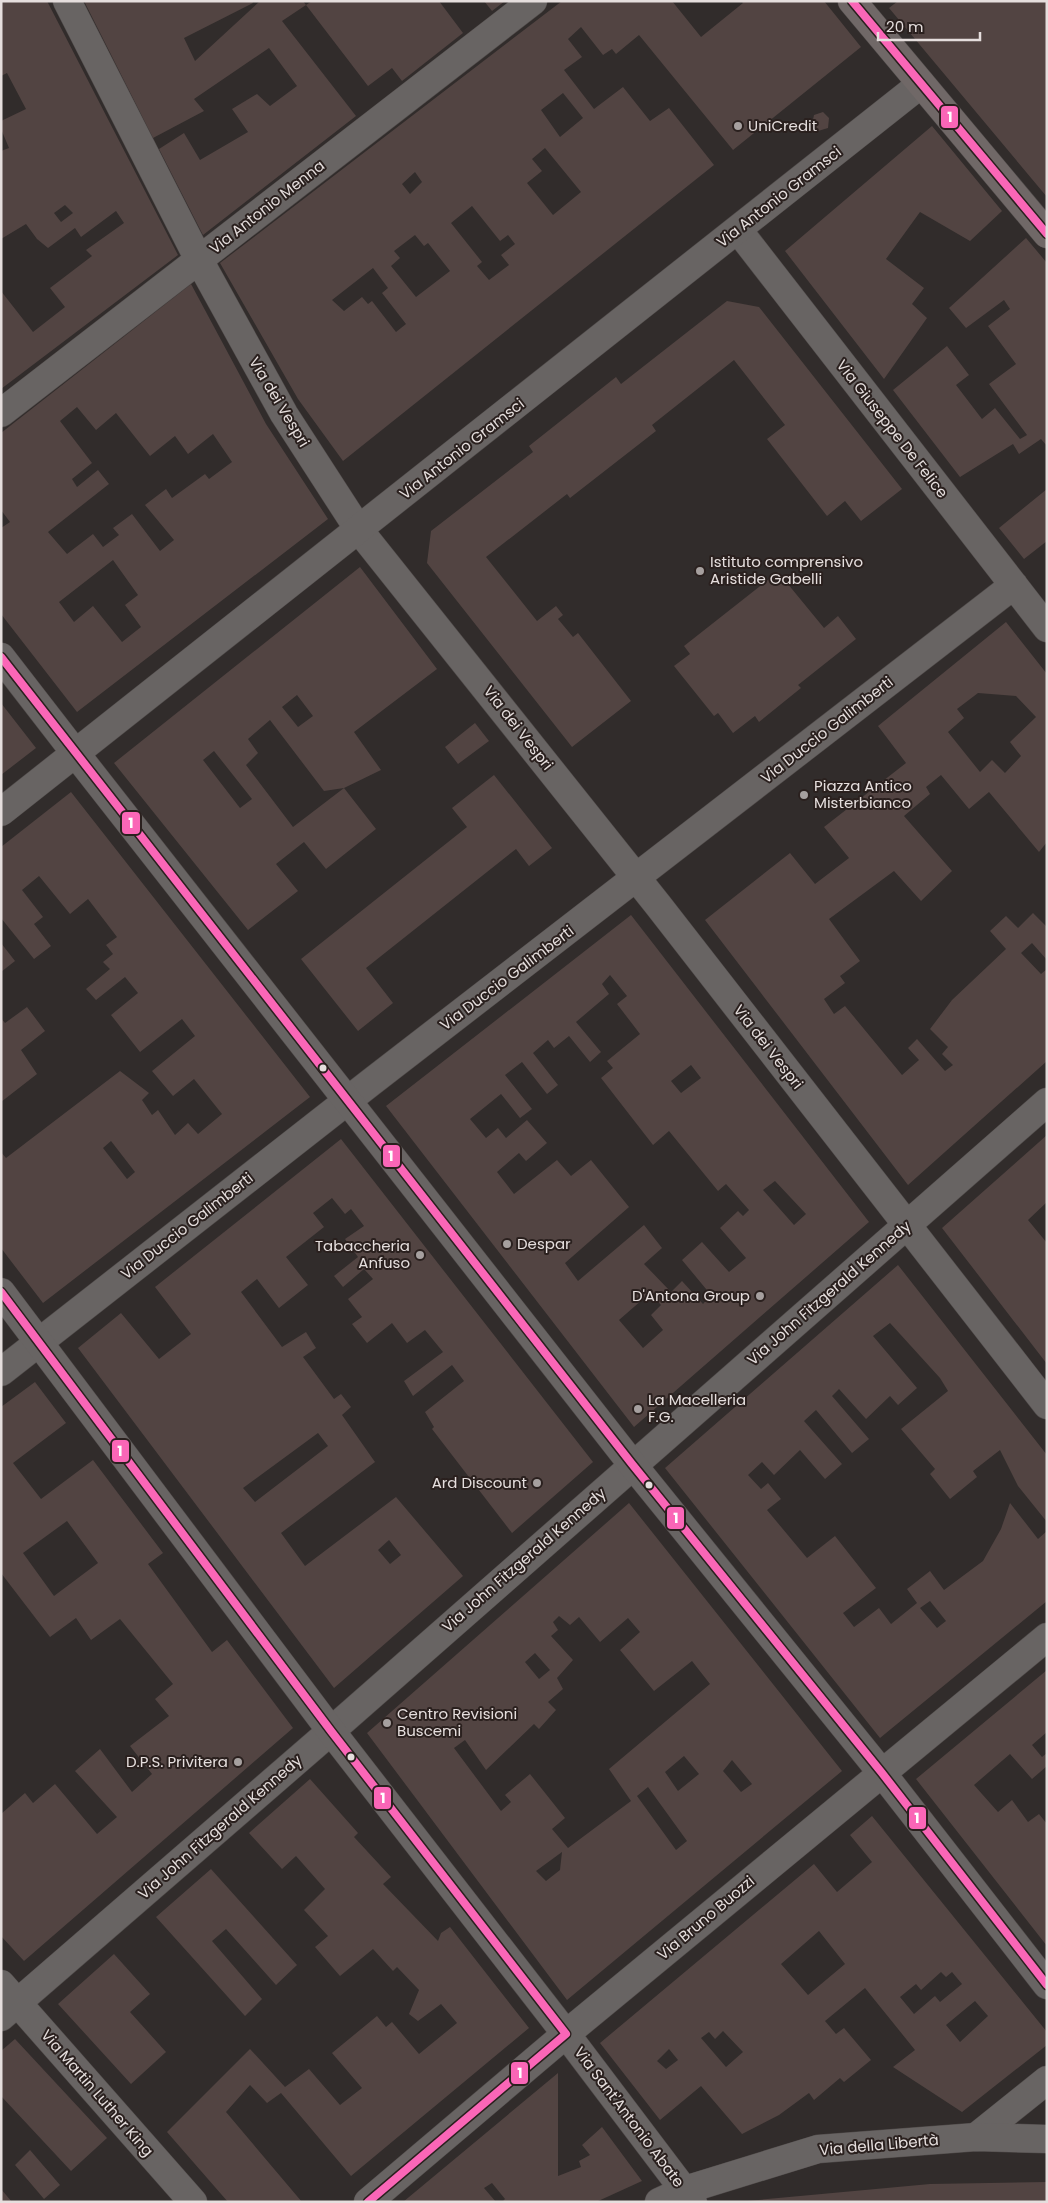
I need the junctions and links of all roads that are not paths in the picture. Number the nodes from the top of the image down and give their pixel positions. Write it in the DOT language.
graph roads {
  1 [pos="67,1"];
  2 [pos="533,1"];
  3 [pos="852,1"];
  4 [pos="921,84"];
  5 [pos="738,230"];
  6 [pos="1047,234"];
  7 [pos="199,260"];
  8 [pos="1,413"];
  9 [pos="359,530"];
  10 [pos="1014,585"];
  11 [pos="1047,628"];
  12 [pos="1,657"];
  13 [pos="76,754"];
  14 [pos="1,812"];
  15 [pos="637,878"];
  16 [pos="348,1100"];
  17 [pos="1047,1102"];
  18 [pos="907,1225"];
  19 [pos="1,1292"];
  20 [pos="39,1343"];
  21 [pos="1,1372"];
  22 [pos="1047,1405"];
  23 [pos="632,1464"];
  24 [pos="1047,1637"];
  25 [pos="331,1731"];
  26 [pos="882,1773"];
  27 [pos="1047,1985"];
  28 [pos="7,2001"];
  29 [pos="566,2034"];
  30 [pos="1047,2080"];
  31 [pos="976,2137"];
  32 [pos="1047,2139"];
  33 [pos="689,2196"];
  34 [pos="193,2202"];
  35 [pos="368,2202"];
  36 [pos="658,2202"];
  1 -- 7 [label="street, Via dei Vespri"];
  2 -- 7 [label="street, Via Antonio Menna"];
  3 -- 4 [label="main road"];
  4 -- 5 [label="street, Via Antonio Gramsci"];
  4 -- 6 [label="main road"];
  5 -- 9 [label="street, Via Antonio Gramsci"];
  5 -- 10 [label="street, Via Giuseppe De Felice"];
  7 -- 8 [label="street, Via Antonio Menna"];
  7 -- 9 [label="street, Via dei Vespri"];
  9 -- 13 [label="street, Via Antonio Gramsci"];
  9 -- 15 [label="street, Via dei Vespri"];
  10 -- 11 [label="street, Via Giuseppe De Felice"];
  10 -- 15 [label="street, Via Duccio Galimberti"];
  12 -- 13 [label="street"];
  13 -- 14 [label="street, Via Antonio Gramsci"];
  13 -- 16 [label="street"];
  15 -- 16 [label="street, Via Duccio Galimberti"];
  15 -- 18 [label="street, Via dei Vespri"];
  16 -- 20 [label="street, Via Duccio Galimberti"];
  16 -- 23 [label="street"];
  17 -- 18 [label="street, Via John Fitzgerald Kennedy"];
  18 -- 22 [label="street, Via dei Vespri"];
  18 -- 23 [label="street, Via John Fitzgerald Kennedy"];
  19 -- 20 [label="street, Via Sant'Antonio Abate"];
  20 -- 21 [label="street, Via Duccio Galimberti"];
  20 -- 25 [label="street, Via Sant'Antonio Abate"];
  23 -- 25 [label="street, Via John Fitzgerald Kennedy"];
  23 -- 26 [label="street"];
  24 -- 26 [label="street, Via Bruno Buozzi"];
  25 -- 28 [label="street, Via John Fitzgerald Kennedy"];
  25 -- 29 [label="street, Via Sant'Antonio Abate"];
  26 -- 27 [label="street"];
  26 -- 29 [label="street, Via Bruno Buozzi"];
  28 -- 34 [label="street, Via Martin Luther King"];
  29 -- 33 [label="street, Via Sant'Antonio Abate"];
  29 -- 35 [label="street, Via Bruno Buozzi"];
  30 -- 31 [label="street"];
  31 -- 32 [label="street, Via della Libertà"];
  31 -- 33 [label="street, Via della Libertà"];
  33 -- 36 [label="street, Via della Libertà"];
}
